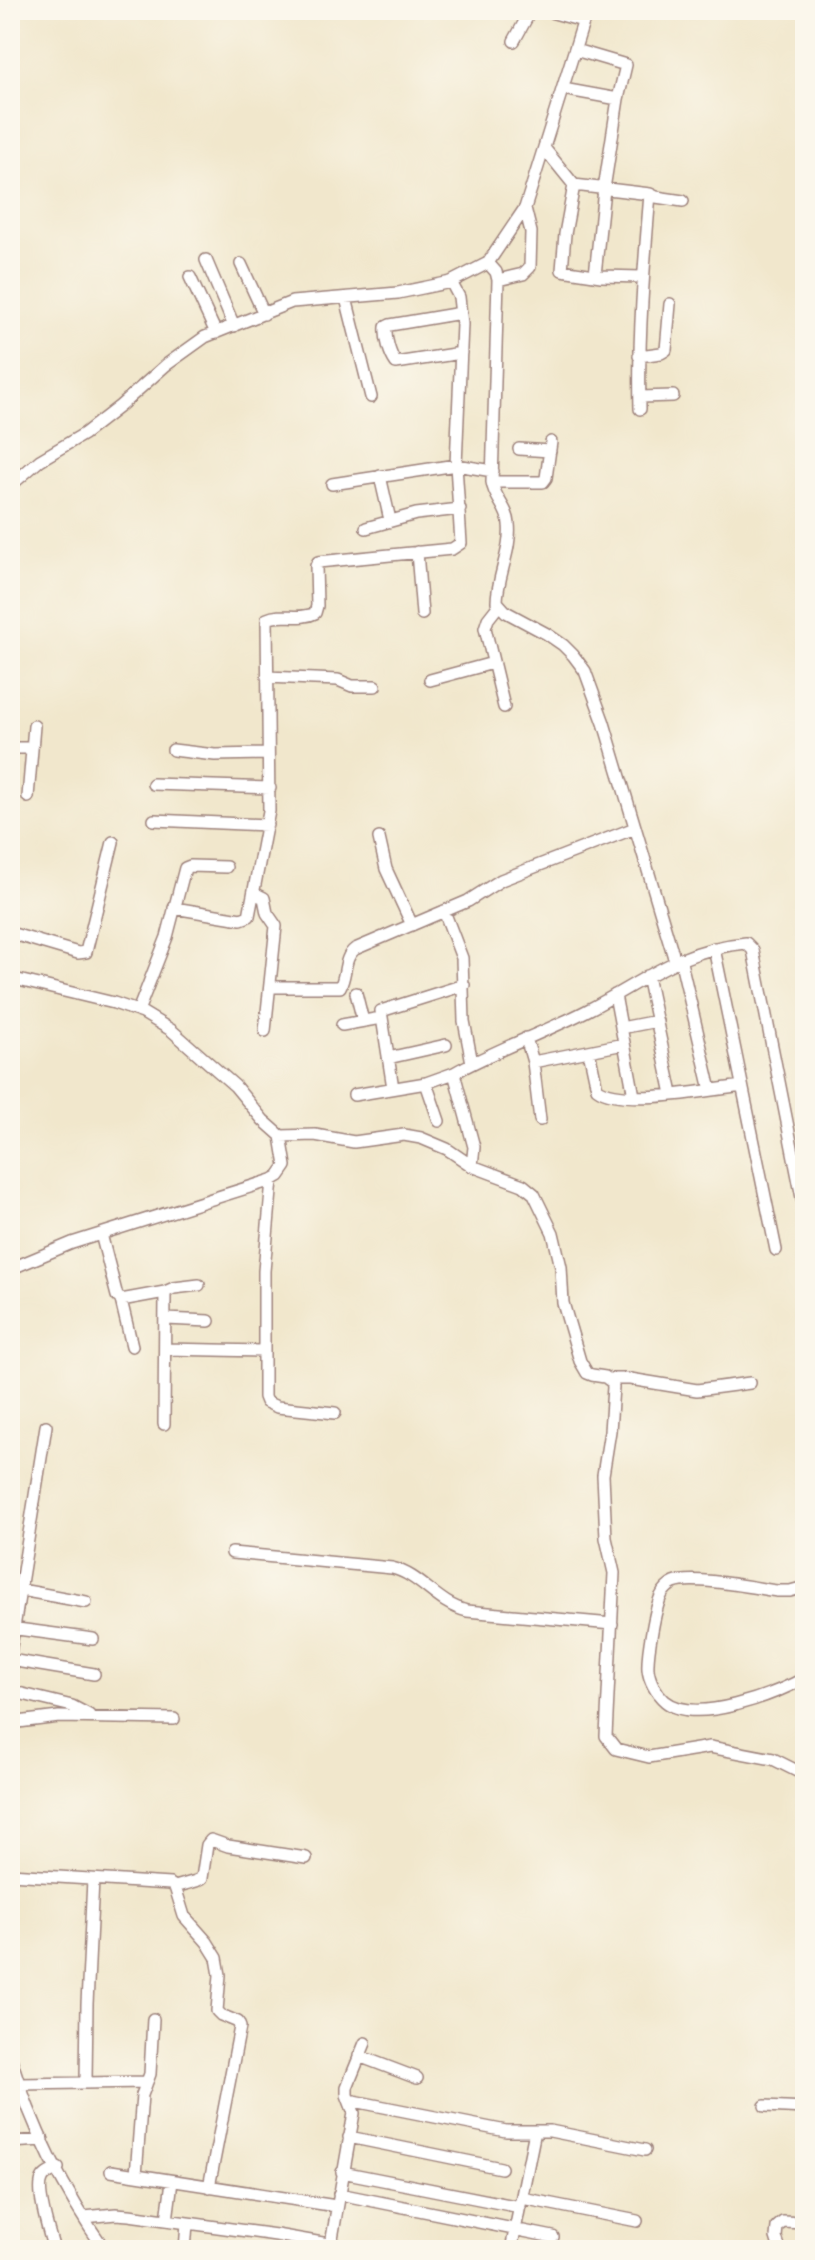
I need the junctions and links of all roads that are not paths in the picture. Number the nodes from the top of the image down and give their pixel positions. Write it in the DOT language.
graph roads {
  1 [pos="531,10"];
  2 [pos="543,10"];
  3 [pos="584,14"];
  4 [pos="514,41"];
  5 [pos="575,50"];
  6 [pos="563,89"];
  7 [pos="618,99"];
  8 [pos="544,148"];
  9 [pos="574,185"];
  10 [pos="604,189"];
  11 [pos="650,194"];
  12 [pos="683,201"];
  13 [pos="525,208"];
  14 [pos="206,260"];
  15 [pos="488,263"];
  16 [pos="241,264"];
  17 [pos="595,275"];
  18 [pos="190,277"];
  19 [pos="642,277"];
  20 [pos="498,280"];
  21 [pos="451,282"];
  22 [pos="346,298"];
  23 [pos="670,304"];
  24 [pos="461,313"];
  25 [pos="264,314"];
  26 [pos="234,326"];
  27 [pos="216,333"];
  28 [pos="461,353"];
  29 [pos="639,356"];
  30 [pos="673,396"];
  31 [pos="371,397"];
  32 [pos="519,449"];
  33 [pos="456,465"];
  34 [pos="380,476"];
  35 [pos="492,476"];
  36 [pos="332,484"];
  37 [pos="10,486"];
  38 [pos="460,509"];
  39 [pos="390,520"];
  40 [pos="366,528"];
  41 [pos="417,552"];
  42 [pos="499,605"];
  43 [pos="422,614"];
  44 [pos="493,663"];
  45 [pos="267,677"];
  46 [pos="430,680"];
  47 [pos="375,686"];
  48 [pos="504,707"];
  49 [pos="34,726"];
  50 [pos="10,748"];
  51 [pos="32,748"];
  52 [pos="173,750"];
  53 [pos="268,754"];
  54 [pos="153,784"];
  55 [pos="270,788"];
  56 [pos="28,797"];
  57 [pos="154,820"];
  58 [pos="267,825"];
  59 [pos="635,828"];
  60 [pos="379,838"];
  61 [pos="113,842"];
  62 [pos="226,867"];
  63 [pos="254,893"];
  64 [pos="174,908"];
  65 [pos="444,911"];
  66 [pos="412,925"];
  67 [pos="10,933"];
  68 [pos="714,948"];
  69 [pos="678,960"];
  70 [pos="647,976"];
  71 [pos="10,978"];
  72 [pos="464,985"];
  73 [pos="270,987"];
  74 [pos="356,993"];
  75 [pos="615,995"];
  76 [pos="138,1011"];
  77 [pos="381,1018"];
  78 [pos="363,1021"];
  79 [pos="657,1021"];
  80 [pos="342,1025"];
  81 [pos="621,1028"];
  82 [pos="265,1031"];
  83 [pos="526,1038"];
  84 [pos="624,1044"];
  85 [pos="446,1045"];
  86 [pos="589,1051"];
  87 [pos="388,1058"];
  88 [pos="533,1062"];
  89 [pos="472,1063"];
  90 [pos="454,1073"];
  91 [pos="426,1083"];
  92 [pos="742,1086"];
  93 [pos="393,1088"];
  94 [pos="711,1090"];
  95 [pos="672,1094"];
  96 [pos="354,1095"];
  97 [pos="634,1096"];
  98 [pos="540,1120"];
  99 [pos="439,1121"];
  100 [pos="281,1136"];
  101 [pos="473,1160"];
  102 [pos="272,1180"];
  103 [pos="805,1213"];
  104 [pos="101,1234"];
  105 [pos="776,1250"];
  106 [pos="10,1269"];
  107 [pos="199,1285"];
  108 [pos="165,1292"];
  109 [pos="121,1300"];
  110 [pos="166,1319"];
  111 [pos="209,1321"];
  112 [pos="132,1346"];
  113 [pos="165,1349"];
  114 [pos="263,1351"];
  115 [pos="602,1377"];
  116 [pos="750,1383"];
  117 [pos="335,1413"];
  118 [pos="164,1424"];
  119 [pos="46,1426"];
  120 [pos="232,1553"];
  121 [pos="805,1587"];
  122 [pos="15,1588"];
  123 [pos="86,1602"];
  124 [pos="612,1624"];
  125 [pos="12,1628"];
  126 [pos="93,1639"];
  127 [pos="10,1653"];
  128 [pos="10,1660"];
  129 [pos="94,1674"];
  130 [pos="805,1678"];
  131 [pos="10,1691"];
  132 [pos="92,1716"];
  133 [pos="174,1719"];
  134 [pos="10,1723"];
  135 [pos="805,1775"];
  136 [pos="306,1858"];
  137 [pos="10,1874"];
  138 [pos="93,1880"];
  139 [pos="175,1887"];
  140 [pos="153,2019"];
  141 [pos="365,2043"];
  142 [pos="10,2056"];
  143 [pos="359,2056"];
  144 [pos="417,2078"];
  145 [pos="86,2082"];
  146 [pos="147,2082"];
  147 [pos="20,2084"];
  148 [pos="349,2100"];
  149 [pos="765,2106"];
  150 [pos="805,2108"];
  151 [pos="535,2131"];
  152 [pos="349,2137"];
  153 [pos="43,2140"];
  154 [pos="10,2142"];
  155 [pos="645,2150"];
  156 [pos="58,2168"];
  157 [pos="501,2168"];
  158 [pos="111,2171"];
  159 [pos="342,2172"];
  160 [pos="136,2175"];
  161 [pos="172,2181"];
  162 [pos="209,2187"];
  163 [pos="338,2200"];
  164 [pos="521,2203"];
  165 [pos="84,2217"];
  166 [pos="167,2220"];
  167 [pos="637,2221"];
  168 [pos="187,2223"];
  169 [pos="805,2223"];
  170 [pos="516,2229"];
  171 [pos="553,2237"];
  172 [pos="331,2244"];
  173 [pos="780,2249"];
  174 [pos="54,2250"];
  175 [pos="105,2250"];
  176 [pos="185,2250"];
  177 [pos="363,2250"];
  178 [pos="511,2250"];
  1 -- 4 [label="street"];
  2 -- 3 [label="street"];
  3 -- 5 [label="street"];
  5 -- 6 [label="street"];
  5 -- 7 [label="street"];
  6 -- 7 [label="street"];
  6 -- 8 [label="street"];
  7 -- 10 [label="street"];
  8 -- 9 [label="street"];
  8 -- 13 [label="street"];
  9 -- 10 [label="street"];
  9 -- 17 [label="street"];
  10 -- 11 [label="street"];
  10 -- 17 [label="street"];
  11 -- 12 [label="street"];
  11 -- 19 [label="street"];
  13 -- 15 [label="street"];
  13 -- 20 [label="street"];
  14 -- 26 [label="street"];
  15 -- 20 [label="street"];
  15 -- 21 [label="street"];
  16 -- 25 [label="street"];
  17 -- 19 [label="street"];
  18 -- 27 [label="street"];
  19 -- 29 [label="street"];
  20 -- 35 [label="street"];
  21 -- 22 [label="street"];
  21 -- 24 [label="street"];
  22 -- 25 [label="street"];
  22 -- 31 [label="street"];
  23 -- 29 [label="street"];
  24 -- 28 [label="street"];
  24 -- 28 [label="street"];
  25 -- 26 [label="street"];
  26 -- 27 [label="street"];
  27 -- 37 [label="street"];
  28 -- 33 [label="street"];
  29 -- 30 [label="street"];
  32 -- 35 [label="street"];
  33 -- 34 [label="street"];
  33 -- 35 [label="street"];
  33 -- 38 [label="street"];
  34 -- 36 [label="street"];
  34 -- 39 [label="street"];
  35 -- 42 [label="street"];
  38 -- 39 [label="street"];
  38 -- 41 [label="street"];
  39 -- 40 [label="street"];
  41 -- 43 [label="street"];
  41 -- 45 [label="street"];
  42 -- 44 [label="street"];
  42 -- 59 [label="street"];
  44 -- 46 [label="street"];
  44 -- 48 [label="street"];
  45 -- 47 [label="street"];
  45 -- 53 [label="street"];
  49 -- 51 [label="street"];
  50 -- 51 [label="street"];
  51 -- 56 [label="street"];
  52 -- 53 [label="street"];
  53 -- 55 [label="street"];
  54 -- 55 [label="street"];
  55 -- 58 [label="street"];
  57 -- 58 [label="street"];
  58 -- 63 [label="street"];
  59 -- 65 [label="street"];
  59 -- 69 [label="street"];
  60 -- 66 [label="street"];
  61 -- 67 [label="street"];
  62 -- 64 [label="street"];
  63 -- 64 [label="street"];
  63 -- 73 [label="street"];
  64 -- 76 [label="street"];
  65 -- 66 [label="street"];
  65 -- 72 [label="street"];
  66 -- 73 [label="street"];
  68 -- 69 [label="street"];
  68 -- 92 [label="street"];
  68 -- 103 [label="street"];
  69 -- 70 [label="street"];
  69 -- 94 [label="street"];
  70 -- 75 [label="street"];
  70 -- 79 [label="street"];
  71 -- 76 [label="street"];
  72 -- 77 [label="street"];
  72 -- 89 [label="street"];
  73 -- 82 [label="street"];
  74 -- 78 [label="street"];
  75 -- 81 [label="street"];
  75 -- 83 [label="street"];
  76 -- 100 [label="street"];
  77 -- 78 [label="street"];
  77 -- 87 [label="street"];
  78 -- 80 [label="street"];
  79 -- 81 [label="street"];
  79 -- 95 [label="street"];
  81 -- 84 [label="street"];
  83 -- 88 [label="street"];
  83 -- 89 [label="street"];
  84 -- 86 [label="street"];
  84 -- 97 [label="street"];
  85 -- 87 [label="street"];
  86 -- 88 [label="street"];
  86 -- 97 [label="street"];
  87 -- 93 [label="street"];
  88 -- 98 [label="street"];
  89 -- 90 [label="street"];
  90 -- 91 [label="street"];
  90 -- 101 [label="street"];
  91 -- 93 [label="street"];
  91 -- 99 [label="street"];
  92 -- 94 [label="street"];
  92 -- 105 [label="street"];
  93 -- 96 [label="street"];
  94 -- 95 [label="street"];
  95 -- 97 [label="street"];
  100 -- 101 [label="street"];
  100 -- 102 [label="street"];
  101 -- 115 [label="street"];
  102 -- 104 [label="street"];
  102 -- 114 [label="street"];
  104 -- 106 [label="street"];
  104 -- 109 [label="street"];
  107 -- 108 [label="street"];
  108 -- 109 [label="street"];
  108 -- 110 [label="street"];
  109 -- 112 [label="street"];
  110 -- 111 [label="street"];
  110 -- 113 [label="street"];
  113 -- 114 [label="street"];
  113 -- 118 [label="street"];
  114 -- 117 [label="street"];
  115 -- 116 [label="street"];
  115 -- 124 [label="street"];
  119 -- 122 [label="street"];
  120 -- 124 [label="street"];
  121 -- 130 [label="street"];
  122 -- 123 [label="street"];
  122 -- 125 [label="street"];
  124 -- 135 [label="street"];
  125 -- 126 [label="street"];
  125 -- 127 [label="street"];
  128 -- 129 [label="street"];
  131 -- 132 [label="street"];
  132 -- 133 [label="street"];
  132 -- 134 [label="street"];
  136 -- 139 [label="street"];
  137 -- 138 [label="street"];
  138 -- 139 [label="street"];
  138 -- 145 [label="street"];
  139 -- 162 [label="street"];
  140 -- 146 [label="street"];
  141 -- 143 [label="street"];
  142 -- 147 [label="street"];
  143 -- 144 [label="street"];
  143 -- 148 [label="street"];
  145 -- 146 [label="street"];
  145 -- 147 [label="street"];
  146 -- 160 [label="street"];
  147 -- 153 [label="street"];
  148 -- 151 [label="street"];
  148 -- 152 [label="street"];
  149 -- 150 [label="street"];
  151 -- 155 [label="street"];
  151 -- 164 [label="street"];
  152 -- 157 [label="street"];
  152 -- 159 [label="street"];
  153 -- 154 [label="street"];
  153 -- 156 [label="street"];
  156 -- 165 [label="street"];
  156 -- 174 [label="street"];
  158 -- 160 [label="street"];
  159 -- 163 [label="street"];
  159 -- 164 [label="street"];
  160 -- 161 [label="street"];
  161 -- 162 [label="street"];
  161 -- 166 [label="street"];
  162 -- 163 [label="street"];
  163 -- 170 [label="street"];
  163 -- 172 [label="street"];
  164 -- 167 [label="street"];
  164 -- 170 [label="street"];
  165 -- 166 [label="street"];
  165 -- 175 [label="street"];
  166 -- 168 [label="street"];
  168 -- 172 [label="street"];
  168 -- 176 [label="street"];
  169 -- 173 [label="street"];
  170 -- 171 [label="street"];
  170 -- 178 [label="street"];
  172 -- 177 [label="street"];
}
